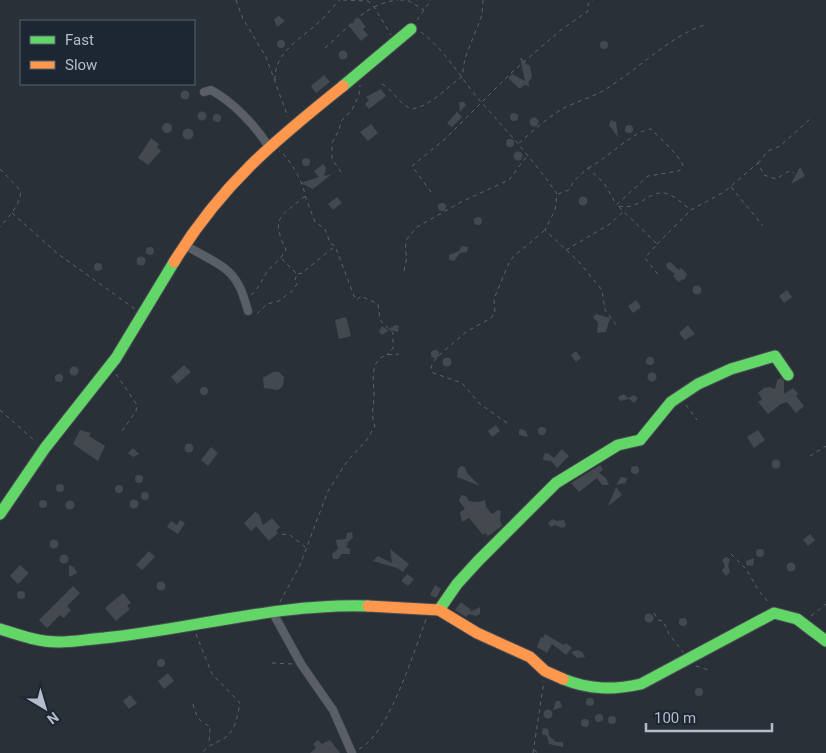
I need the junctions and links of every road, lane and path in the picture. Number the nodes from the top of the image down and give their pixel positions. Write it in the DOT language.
graph roads {
  1 [pos="236,0"];
  2 [pos="340,0"];
  3 [pos="343,0"];
  4 [pos="399,0"];
  5 [pos="431,0"];
  6 [pos="483,0"];
  7 [pos="593,0"];
  8 [pos="368,1"];
  9 [pos="374,7"];
  10 [pos="424,10"];
  11 [pos="706,22"];
  12 [pos="411,29"];
  13 [pos="396,43"];
  14 [pos="325,48"];
  15 [pos="360,72"];
  16 [pos="462,77"];
  17 [pos="275,83"];
  18 [pos="382,84"];
  19 [pos="204,92"];
  20 [pos="482,103"];
  21 [pos="810,119"];
  22 [pos="292,128"];
  23 [pos="518,144"];
  24 [pos="269,146"];
  25 [pos="528,155"];
  26 [pos="758,164"];
  27 [pos="588,168"];
  28 [pos="0,170"];
  29 [pos="341,172"];
  30 [pos="794,173"];
  31 [pos="731,187"];
  32 [pos="431,192"];
  33 [pos="557,194"];
  34 [pos="305,196"];
  35 [pos="616,205"];
  36 [pos="691,210"];
  37 [pos="624,211"];
  38 [pos="12,213"];
  39 [pos="0,226"];
  40 [pos="762,226"];
  41 [pos="545,230"];
  42 [pos="184,244"];
  43 [pos="657,244"];
  44 [pos="335,246"];
  45 [pos="565,250"];
  46 [pos="282,259"];
  47 [pos="404,271"];
  48 [pos="297,274"];
  49 [pos="660,277"];
  50 [pos="244,300"];
  51 [pos="248,311"];
  52 [pos="143,314"];
  53 [pos="617,326"];
  54 [pos="399,354"];
  55 [pos="386,355"];
  56 [pos="111,364"];
  57 [pos="788,375"];
  58 [pos="678,397"];
  59 [pos="0,410"];
  60 [pos="697,420"];
  61 [pos="506,423"];
  62 [pos="122,431"];
  63 [pos="826,446"];
  64 [pos="44,450"];
  65 [pos="810,456"];
  66 [pos="0,514"];
  67 [pos="282,534"];
  68 [pos="305,547"];
  69 [pos="731,554"];
  70 [pos="826,604"];
  71 [pos="434,609"];
  72 [pos="273,613"];
  73 [pos="654,613"];
  74 [pos="774,613"];
  75 [pos="805,622"];
  76 [pos="192,625"];
  77 [pos="0,629"];
  78 [pos="826,640"];
  79 [pos="688,658"];
  80 [pos="272,663"];
  81 [pos="302,664"];
  82 [pos="544,671"];
  83 [pos="193,704"];
  84 [pos="209,745"];
  85 [pos="534,750"];
  86 [pos="202,753"];
  87 [pos="352,753"];
  88 [pos="533,753"];
  89 [pos="538,753"];
  1 -- 17 [label="path"];
  2 -- 17 [label="path"];
  3 -- 8 [label="path"];
  4 -- 9 [label="path"];
  4 -- 10 [label="path"];
  5 -- 10 [label="path"];
  6 -- 16 [label="path"];
  7 -- 20 [label="path"];
  8 -- 9 [label="path"];
  9 -- 13 [label="path"];
  9 -- 14 [label="path"];
  10 -- 12 [label="path"];
  11 -- 23 [label="path"];
  12 -- 13 [label="street"];
  12 -- 16 [label="path"];
  13 -- 15 [label="street"];
  15 -- 22 [label="street"];
  15 -- 29 [label="path"];
  16 -- 18 [label="path"];
  16 -- 20 [label="path"];
  17 -- 22 [label="path"];
  19 -- 24 [label="street"];
  20 -- 23 [label="path"];
  20 -- 32 [label="path"];
  21 -- 26 [label="path"];
  22 -- 24 [label="street"];
  23 -- 25 [label="path"];
  24 -- 34 [label="path"];
  24 -- 42 [label="street"];
  25 -- 33 [label="path"];
  25 -- 47 [label="path"];
  26 -- 30 [label="path"];
  26 -- 31 [label="path"];
  27 -- 33 [label="path"];
  27 -- 35 [label="path"];
  27 -- 35 [label="path"];
  28 -- 38 [label="path"];
  31 -- 36 [label="path"];
  31 -- 40 [label="path"];
  33 -- 41 [label="path"];
  34 -- 44 [label="path"];
  34 -- 46 [label="path"];
  35 -- 36 [label="path"];
  35 -- 37 [label="path"];
  36 -- 43 [label="path"];
  37 -- 43 [label="path"];
  37 -- 45 [label="path"];
  38 -- 39 [label="path"];
  38 -- 52 [label="path"];
  41 -- 45 [label="path"];
  41 -- 61 [label="path"];
  42 -- 50 [label="street"];
  42 -- 52 [label="street"];
  43 -- 49 [label="path"];
  44 -- 48 [label="path"];
  44 -- 55 [label="path"];
  45 -- 53 [label="path"];
  46 -- 48 [label="path"];
  46 -- 50 [label="path"];
  48 -- 51 [label="path"];
  50 -- 51 [label="street"];
  52 -- 56 [label="street"];
  54 -- 55 [label="path"];
  55 -- 68 [label="path"];
  56 -- 62 [label="path"];
  56 -- 64 [label="street"];
  57 -- 58 [label="street"];
  58 -- 60 [label="path"];
  58 -- 71 [label="street"];
  59 -- 64 [label="path"];
  63 -- 65 [label="path"];
  64 -- 66 [label="street"];
  67 -- 68 [label="path"];
  68 -- 72 [label="path"];
  69 -- 74 [label="path"];
  70 -- 75 [label="path"];
  71 -- 72 [label="street"];
  71 -- 82 [label="street"];
  71 -- 87 [label="path"];
  72 -- 76 [label="street"];
  72 -- 81 [label="street"];
  73 -- 79 [label="path"];
  74 -- 75 [label="street"];
  74 -- 79 [label="street"];
  75 -- 78 [label="street"];
  76 -- 77 [label="street"];
  76 -- 84 [label="path"];
  79 -- 82 [label="street"];
  80 -- 81 [label="path"];
  81 -- 87 [label="street"];
  82 -- 85 [label="path"];
  83 -- 84 [label="path"];
  84 -- 86 [label="path"];
  85 -- 88 [label="path"];
  85 -- 89 [label="path"];
}
